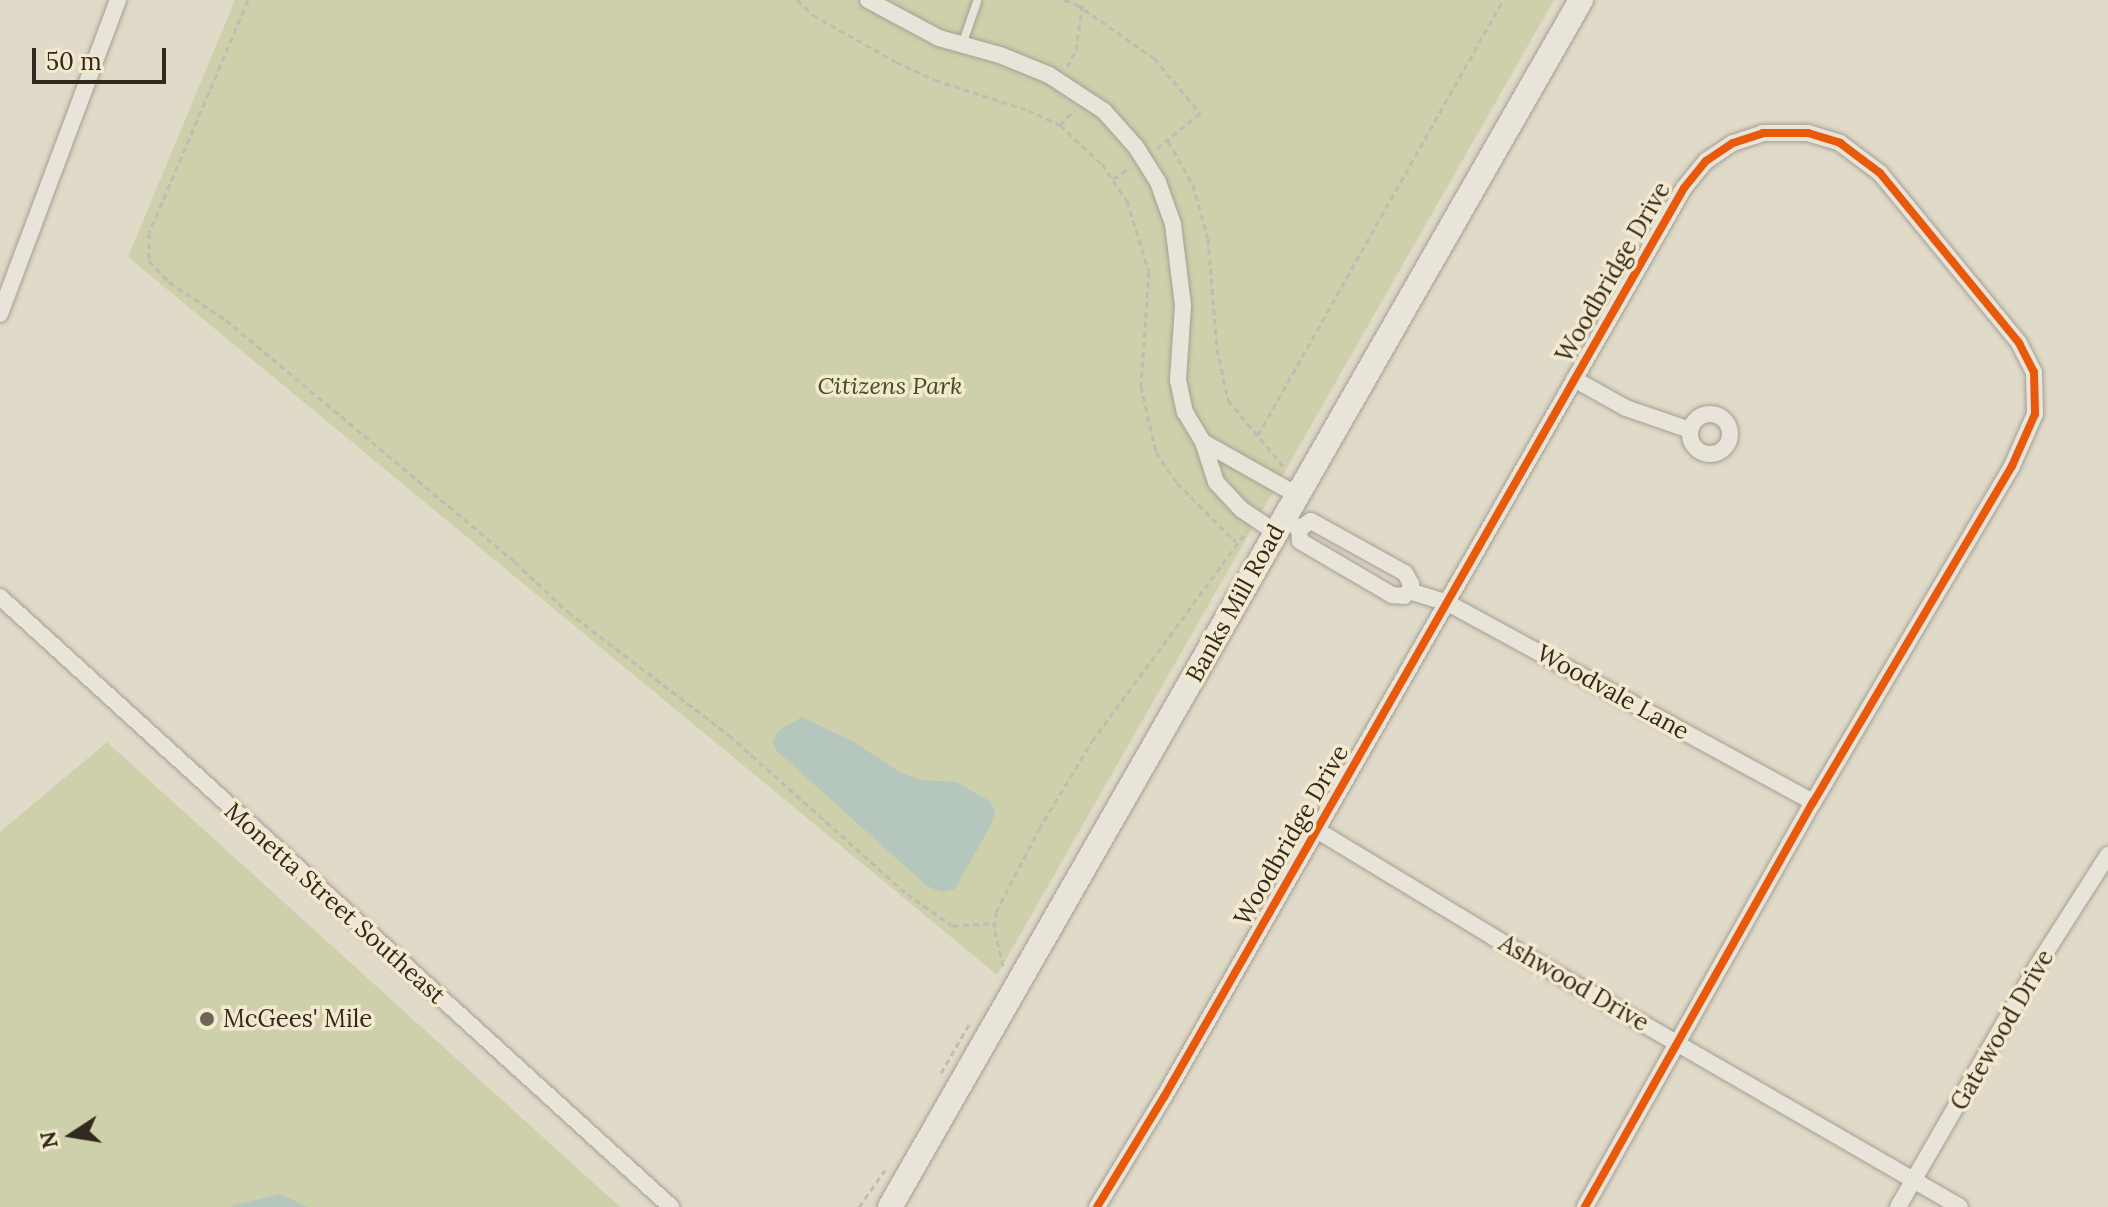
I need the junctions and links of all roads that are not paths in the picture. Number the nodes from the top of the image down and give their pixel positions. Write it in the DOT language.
graph roads {
  1 [pos="118,0"];
  2 [pos="868,0"];
  3 [pos="1581,0"];
  4 [pos="977,2"];
  5 [pos="962,45"];
  6 [pos="0,314"];
  7 [pos="1574,379"];
  8 [pos="1690,430"];
  9 [pos="1203,442"];
  10 [pos="1289,490"];
  11 [pos="1279,524"];
  12 [pos="1409,591"];
  13 [pos="0,597"];
  14 [pos="1448,603"];
  15 [pos="1813,802"];
  16 [pos="1315,829"];
  17 [pos="2108,855"];
  18 [pos="1677,1042"];
  19 [pos="1914,1181"];
  20 [pos="671,1207"];
  21 [pos="890,1207"];
  22 [pos="1097,1207"];
  23 [pos="1585,1207"];
  24 [pos="1898,1207"];
  25 [pos="1960,1207"];
  1 -- 6 [label="street"];
  2 -- 5 [label="street"];
  3 -- 10 [label="street, Banks Mill Road"];
  4 -- 5 [label="lane"];
  5 -- 9 [label="street"];
  7 -- 8 [label="street"];
  7 -- 14 [label="street, Woodbridge Drive"];
  7 -- 15 [label="street, Woodbridge Drive"];
  9 -- 10 [label="street"];
  9 -- 11 [label="street"];
  10 -- 11 [label="street, Banks Mill Road"];
  11 -- 12 [label="street, Woodvale Lane"];
  11 -- 12 [label="street"];
  11 -- 21 [label="street, Banks Mill Road"];
  12 -- 14 [label="street, Woodvale Lane"];
  13 -- 20 [label="street, Monetta Street Southeast"];
  14 -- 15 [label="street, Woodvale Lane"];
  14 -- 16 [label="street, Woodbridge Drive"];
  15 -- 18 [label="street, Woodbridge Drive"];
  16 -- 18 [label="street, Ashwood Drive"];
  16 -- 22 [label="street, Woodbridge Drive"];
  17 -- 19 [label="street, Gatewood Drive"];
  18 -- 19 [label="street, Ashwood Drive"];
  18 -- 23 [label="street, Woodbridge Drive"];
  19 -- 24 [label="street, Gatewood Drive"];
  19 -- 25 [label="street, Ashwood Drive"];
}
